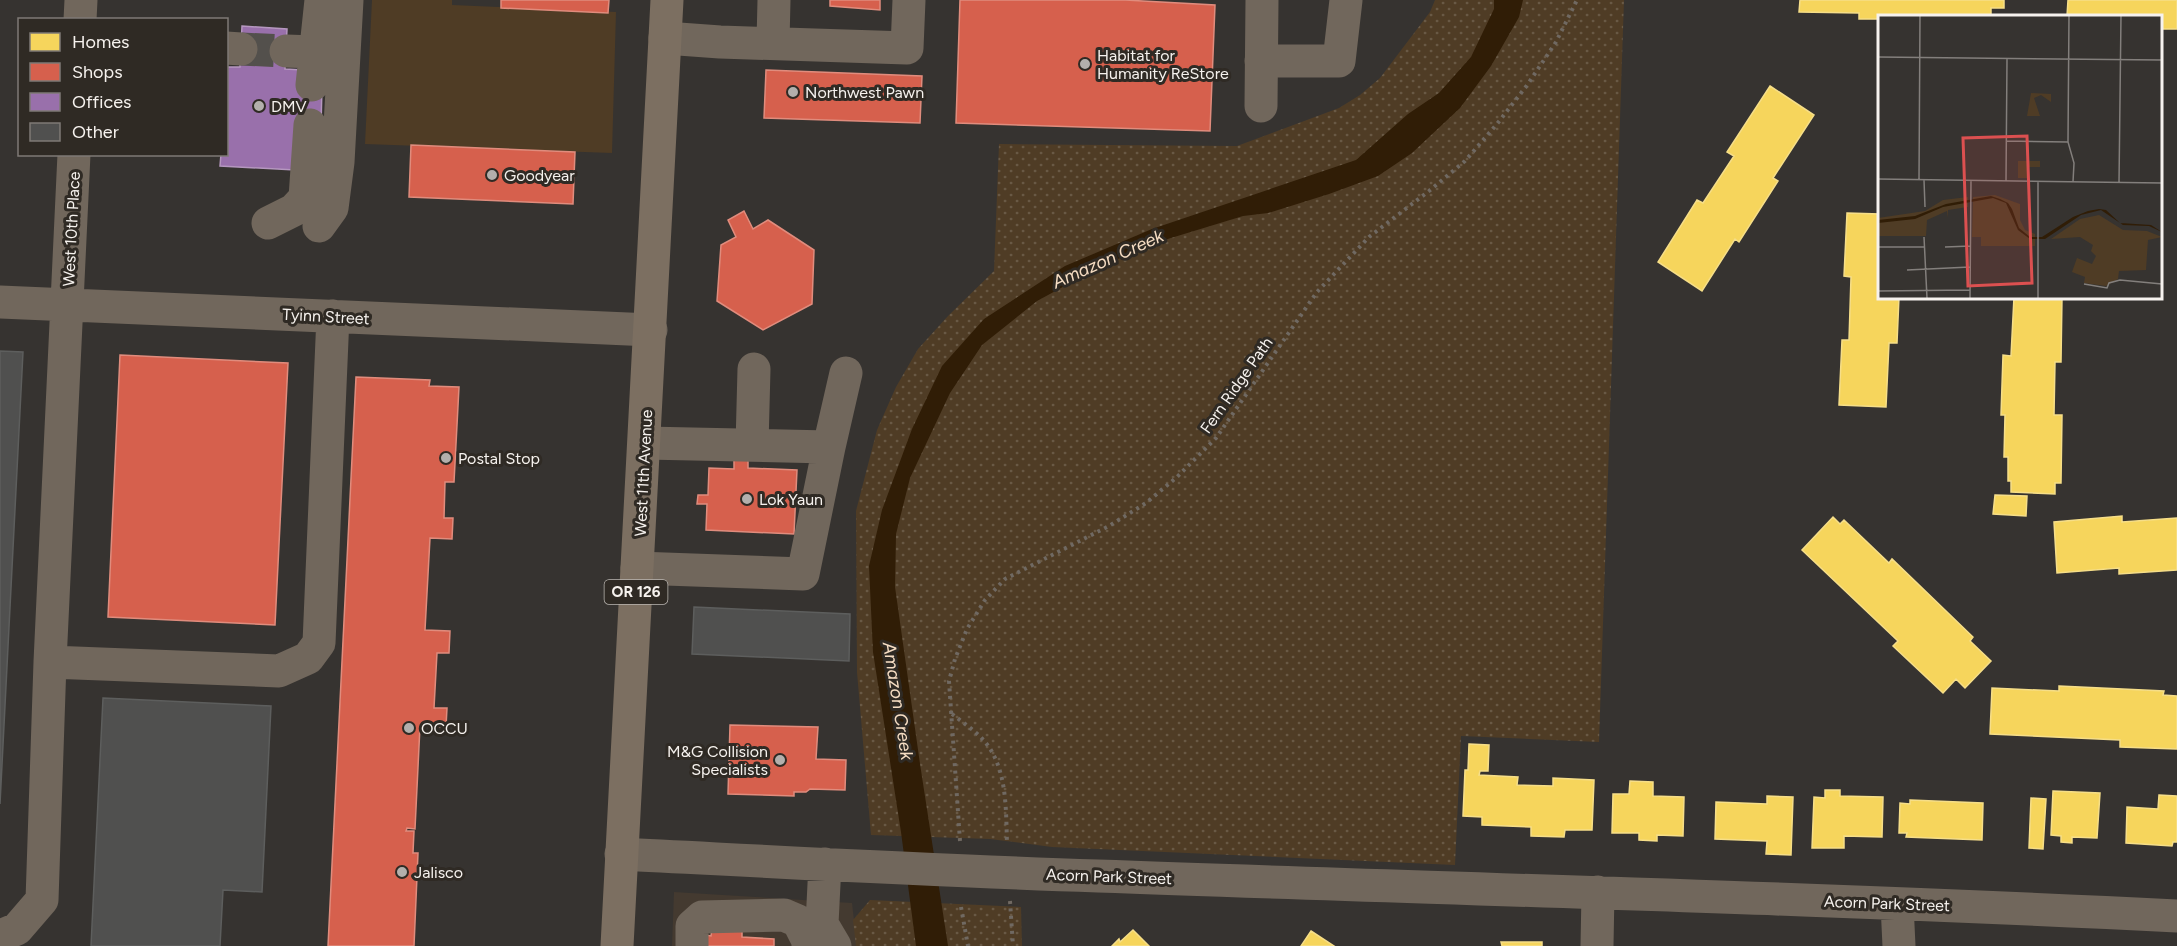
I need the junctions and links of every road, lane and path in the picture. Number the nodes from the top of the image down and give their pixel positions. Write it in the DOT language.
graph roads {
  1 [pos="81,0"];
  2 [pos="321,0"];
  3 [pos="347,0"];
  4 [pos="668,0"];
  5 [pos="774,0"];
  6 [pos="909,0"];
  7 [pos="1262,0"];
  8 [pos="1346,0"];
  9 [pos="1577,0"];
  10 [pos="80,18"];
  11 [pos="665,38"];
  12 [pos="773,42"];
  13 [pos="1261,61"];
  14 [pos="312,85"];
  15 [pos="1261,106"];
  16 [pos="310,125"];
  17 [pos="74,156"];
  18 [pos="268,223"];
  19 [pos="319,226"];
  20 [pos="0,302"];
  21 [pos="67,304"];
  22 [pos="333,316"];
  23 [pos="651,330"];
  24 [pos="754,369"];
  25 [pos="846,373"];
  26 [pos="645,443"];
  27 [pos="752,445"];
  28 [pos="829,447"];
  29 [pos="637,568"];
  30 [pos="50,662"];
  31 [pos="951,714"];
  32 [pos="960,841"];
  33 [pos="621,854"];
  34 [pos="825,864"];
  35 [pos="1003,872"];
  36 [pos="1598,892"];
  37 [pos="1898,904"];
  38 [pos="961,907"];
  39 [pos="2177,916"];
  40 [pos="0,936"];
  41 [pos="617,946"];
  42 [pos="692,946"];
  43 [pos="808,946"];
  44 [pos="835,946"];
  45 [pos="968,946"];
  46 [pos="1013,946"];
  47 [pos="1597,946"];
  48 [pos="1899,946"];
  1 -- 10 [label="street"];
  2 -- 14 [label="street"];
  3 -- 19 [label="street"];
  4 -- 11 [label="main road, West 11th Avenue / OR 126"];
  5 -- 12 [label="street"];
  6 -- 12 [label="street"];
  7 -- 13 [label="street"];
  8 -- 13 [label="street"];
  9 -- 31 [label="path, Fern Ridge Path"];
  11 -- 12 [label="street"];
  11 -- 23 [label="main road, West 11th Avenue / OR 126"];
  13 -- 15 [label="street"];
  16 -- 18 [label="street"];
  17 -- 21 [label="street, West 10th Place"];
  20 -- 21 [label="street, Tyinn Street"];
  21 -- 22 [label="street, Tyinn Street"];
  21 -- 30 [label="street, West 10th Place"];
  22 -- 23 [label="street, Tyinn Street"];
  22 -- 30 [label="street"];
  23 -- 26 [label="main road, West 11th Avenue / OR 126"];
  24 -- 27 [label="street"];
  25 -- 28 [label="street"];
  26 -- 27 [label="street"];
  26 -- 29 [label="main road, West 11th Avenue / OR 126"];
  27 -- 28 [label="street"];
  28 -- 29 [label="street"];
  29 -- 33 [label="main road, West 11th Avenue / OR 126"];
  30 -- 40 [label="street, West 10th Place"];
  31 -- 32 [label="path, Fern Ridge Path"];
  31 -- 35 [label="path"];
  33 -- 34 [label="street, Acorn Park Street"];
  33 -- 41 [label="main road, West 11th Avenue / OR 126"];
  34 -- 35 [label="street, Acorn Park Street"];
  34 -- 44 [label="street"];
  35 -- 36 [label="street, Acorn Park Street"];
  35 -- 46 [label="path"];
  36 -- 37 [label="street, Acorn Park Street"];
  36 -- 47 [label="street"];
  37 -- 39 [label="street, Acorn Park Street"];
  37 -- 48 [label="street"];
  38 -- 45 [label="path"];
  42 -- 43 [label="street"];
}
